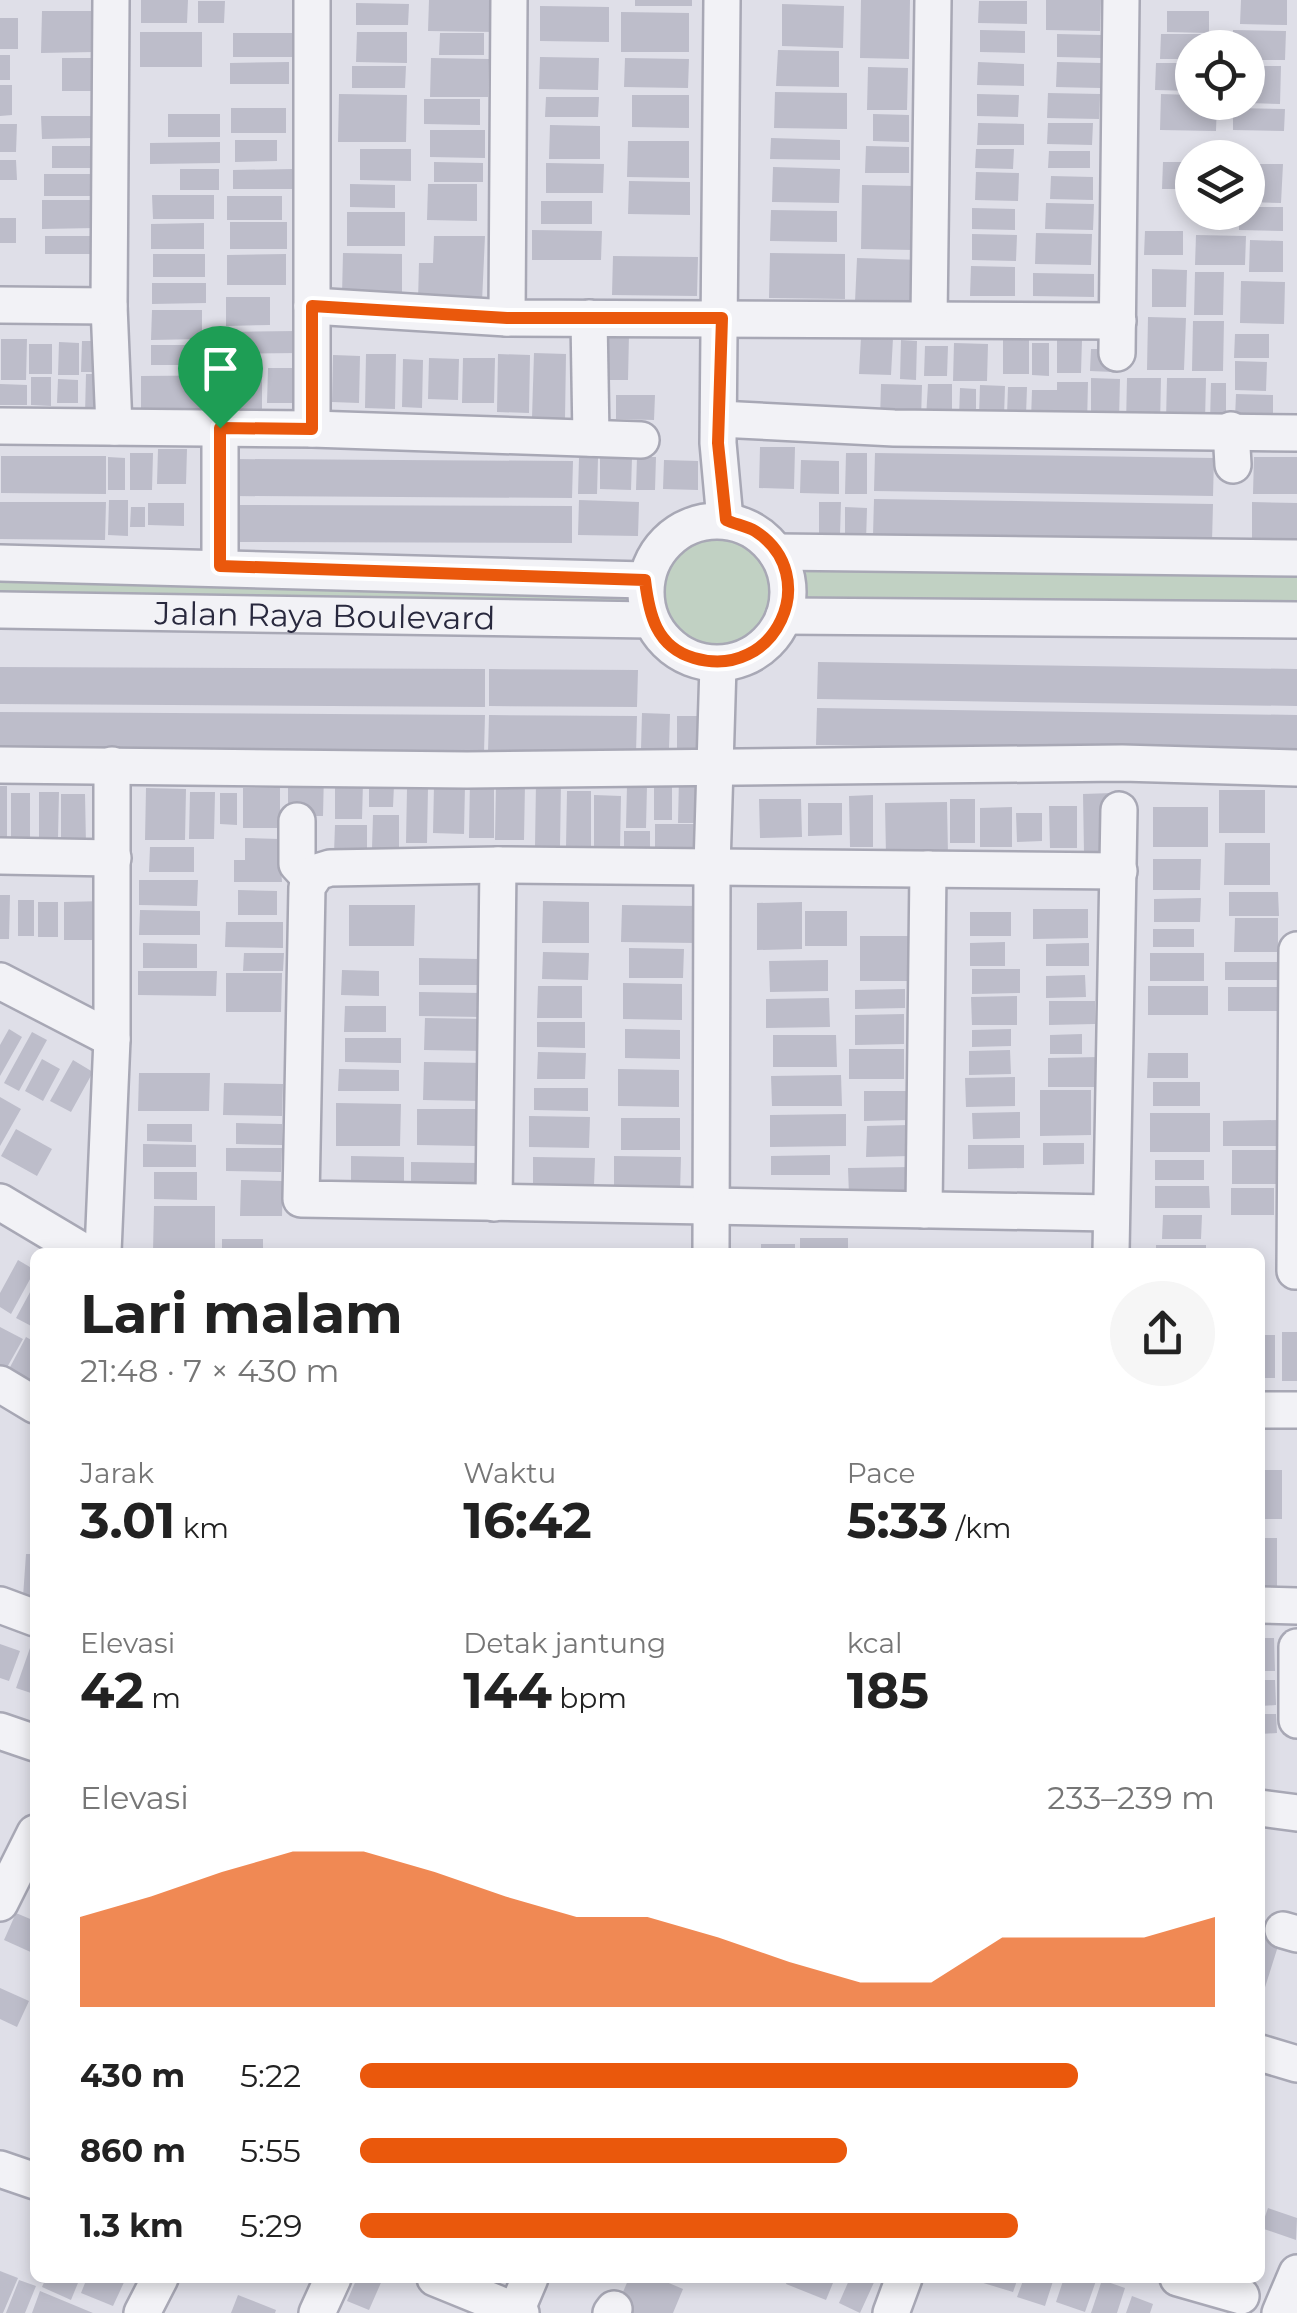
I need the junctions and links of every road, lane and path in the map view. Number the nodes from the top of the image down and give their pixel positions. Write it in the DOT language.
graph roads {
  1 [pos="111,0"];
  2 [pos="312,0"];
  3 [pos="509,0"];
  4 [pos="722,0"];
  5 [pos="933,0"];
  6 [pos="1121,0"];
  7 [pos="0,305"];
  8 [pos="109,306"];
  9 [pos="312,306"];
  10 [pos="507,318"];
  11 [pos="588,318"];
  12 [pos="722,318"];
  13 [pos="929,320"];
  14 [pos="719,419"];
  15 [pos="0,426"];
  16 [pos="114,427"];
  17 [pos="220,428"];
  18 [pos="312,429"];
  19 [pos="1231,430"];
  20 [pos="1297,433"];
  21 [pos="592,438"];
  22 [pos="641,440"];
  23 [pos="1232,465"];
  24 [pos="726,520"];
  25 [pos="776,552"];
  26 [pos="1297,558"];
  27 [pos="0,563"];
  28 [pos="220,566"];
  29 [pos="645,580"];
  30 [pos="0,610"];
  31 [pos="784,616"];
  32 [pos="650,620"];
  33 [pos="1297,620"];
  34 [pos="718,665"];
  35 [pos="0,765"];
  36 [pos="112,765"];
  37 [pos="716,768"];
  38 [pos="1297,768"];
  39 [pos="1119,810"];
  40 [pos="296,821"];
  41 [pos="0,856"];
  42 [pos="113,858"];
  43 [pos="498,865"];
  44 [pos="712,867"];
  45 [pos="928,869"];
  46 [pos="1119,871"];
  47 [pos="310,878"];
  48 [pos="1297,950"];
  49 [pos="0,982"];
  50 [pos="112,1039"];
  51 [pos="0,1202"];
  52 [pos="494,1203"];
  53 [pos="710,1206"];
  54 [pos="924,1210"];
  55 [pos="1112,1213"];
  56 [pos="1296,1221"];
  57 [pos="77,1248"];
  58 [pos="103,1248"];
  59 [pos="711,1248"];
  60 [pos="1110,1248"];
  61 [pos="1295,1270"];
  62 [pos="0,1384"];
  63 [pos="30,1401"];
  64 [pos="1265,1410"];
  65 [pos="1297,1410"];
  66 [pos="1265,1605"];
  67 [pos="0,1606"];
  68 [pos="1297,1606"];
  69 [pos="30,1616"];
  70 [pos="1297,1647"];
  71 [pos="1297,1720"];
  72 [pos="0,1731"];
  73 [pos="30,1741"];
  74 [pos="1265,1809"];
  75 [pos="1297,1814"];
  76 [pos="30,1842"];
  77 [pos="0,1904"];
  78 [pos="1265,2055"];
  79 [pos="1297,2064"];
  80 [pos="0,2169"];
  81 [pos="30,2179"];
  82 [pos="1297,2273"];
  83 [pos="157,2283"];
  84 [pos="447,2283"];
  85 [pos="528,2283"];
  86 [pos="902,2283"];
  87 [pos="1195,2283"];
  88 [pos="1240,2296"];
  89 [pos="518,2312"];
  90 [pos="142,2313"];
  91 [pos="892,2313"];
  92 [pos="1280,2313"];
  1 -- 8 [label="street"];
  2 -- 9 [label="street"];
  3 -- 10 [label="street"];
  4 -- 12 [label="street"];
  5 -- 13 [label="street"];
  6 -- 13 [label="street"];
  7 -- 8 [label="street"];
  8 -- 16 [label="street"];
  9 -- 10 [label="street"];
  9 -- 18 [label="street"];
  10 -- 11 [label="street"];
  11 -- 12 [label="street"];
  11 -- 21 [label="street"];
  12 -- 13 [label="street"];
  12 -- 14 [label="street"];
  14 -- 19 [label="street"];
  14 -- 24 [label="street"];
  15 -- 16 [label="street"];
  16 -- 17 [label="street"];
  17 -- 18 [label="street"];
  17 -- 28 [label="street"];
  18 -- 21 [label="street"];
  19 -- 20 [label="street"];
  19 -- 23 [label="street"];
  21 -- 22 [label="street"];
  24 -- 25 [label="street"];
  24 -- 29 [label="street"];
  25 -- 26 [label="street"];
  25 -- 31 [label="street"];
  27 -- 28 [label="street, Jalan Raya Boulevard"];
  28 -- 29 [label="street, Jalan Raya Boulevard"];
  29 -- 32 [label="street"];
  30 -- 32 [label="street, Jalan Raya Boulevard"];
  31 -- 33 [label="street"];
  31 -- 34 [label="street"];
  32 -- 34 [label="street"];
  34 -- 37 [label="street"];
  35 -- 36 [label="street"];
  36 -- 37 [label="street"];
  36 -- 42 [label="street"];
  37 -- 38 [label="street"];
  37 -- 44 [label="street"];
  39 -- 46 [label="street"];
  40 -- 47 [label="street"];
  41 -- 42 [label="street"];
  42 -- 50 [label="street"];
  43 -- 44 [label="street"];
  43 -- 47 [label="street"];
  43 -- 52 [label="street"];
  44 -- 45 [label="street"];
  44 -- 53 [label="street"];
  45 -- 46 [label="street"];
  45 -- 54 [label="street"];
  46 -- 55 [label="street"];
  47 -- 52 [label="street"];
  48 -- 56 [label="street"];
  49 -- 50 [label="street"];
  50 -- 58 [label="street"];
  51 -- 57 [label="street"];
  52 -- 53 [label="street"];
  53 -- 54 [label="street"];
  53 -- 59 [label="street"];
  54 -- 55 [label="street"];
  55 -- 60 [label="street"];
  56 -- 61 [label="street"];
  62 -- 63 [label="street"];
  64 -- 65 [label="street"];
  66 -- 68 [label="street"];
  67 -- 69 [label="street"];
  70 -- 71 [label="street"];
  72 -- 73 [label="street"];
  74 -- 75 [label="street"];
  76 -- 77 [label="street"];
  78 -- 79 [label="street"];
  80 -- 81 [label="street"];
  82 -- 92 [label="street"];
  83 -- 90 [label="street"];
  84 -- 89 [label="street"];
  85 -- 89 [label="street"];
  86 -- 91 [label="street"];
  87 -- 88 [label="street"];
}
